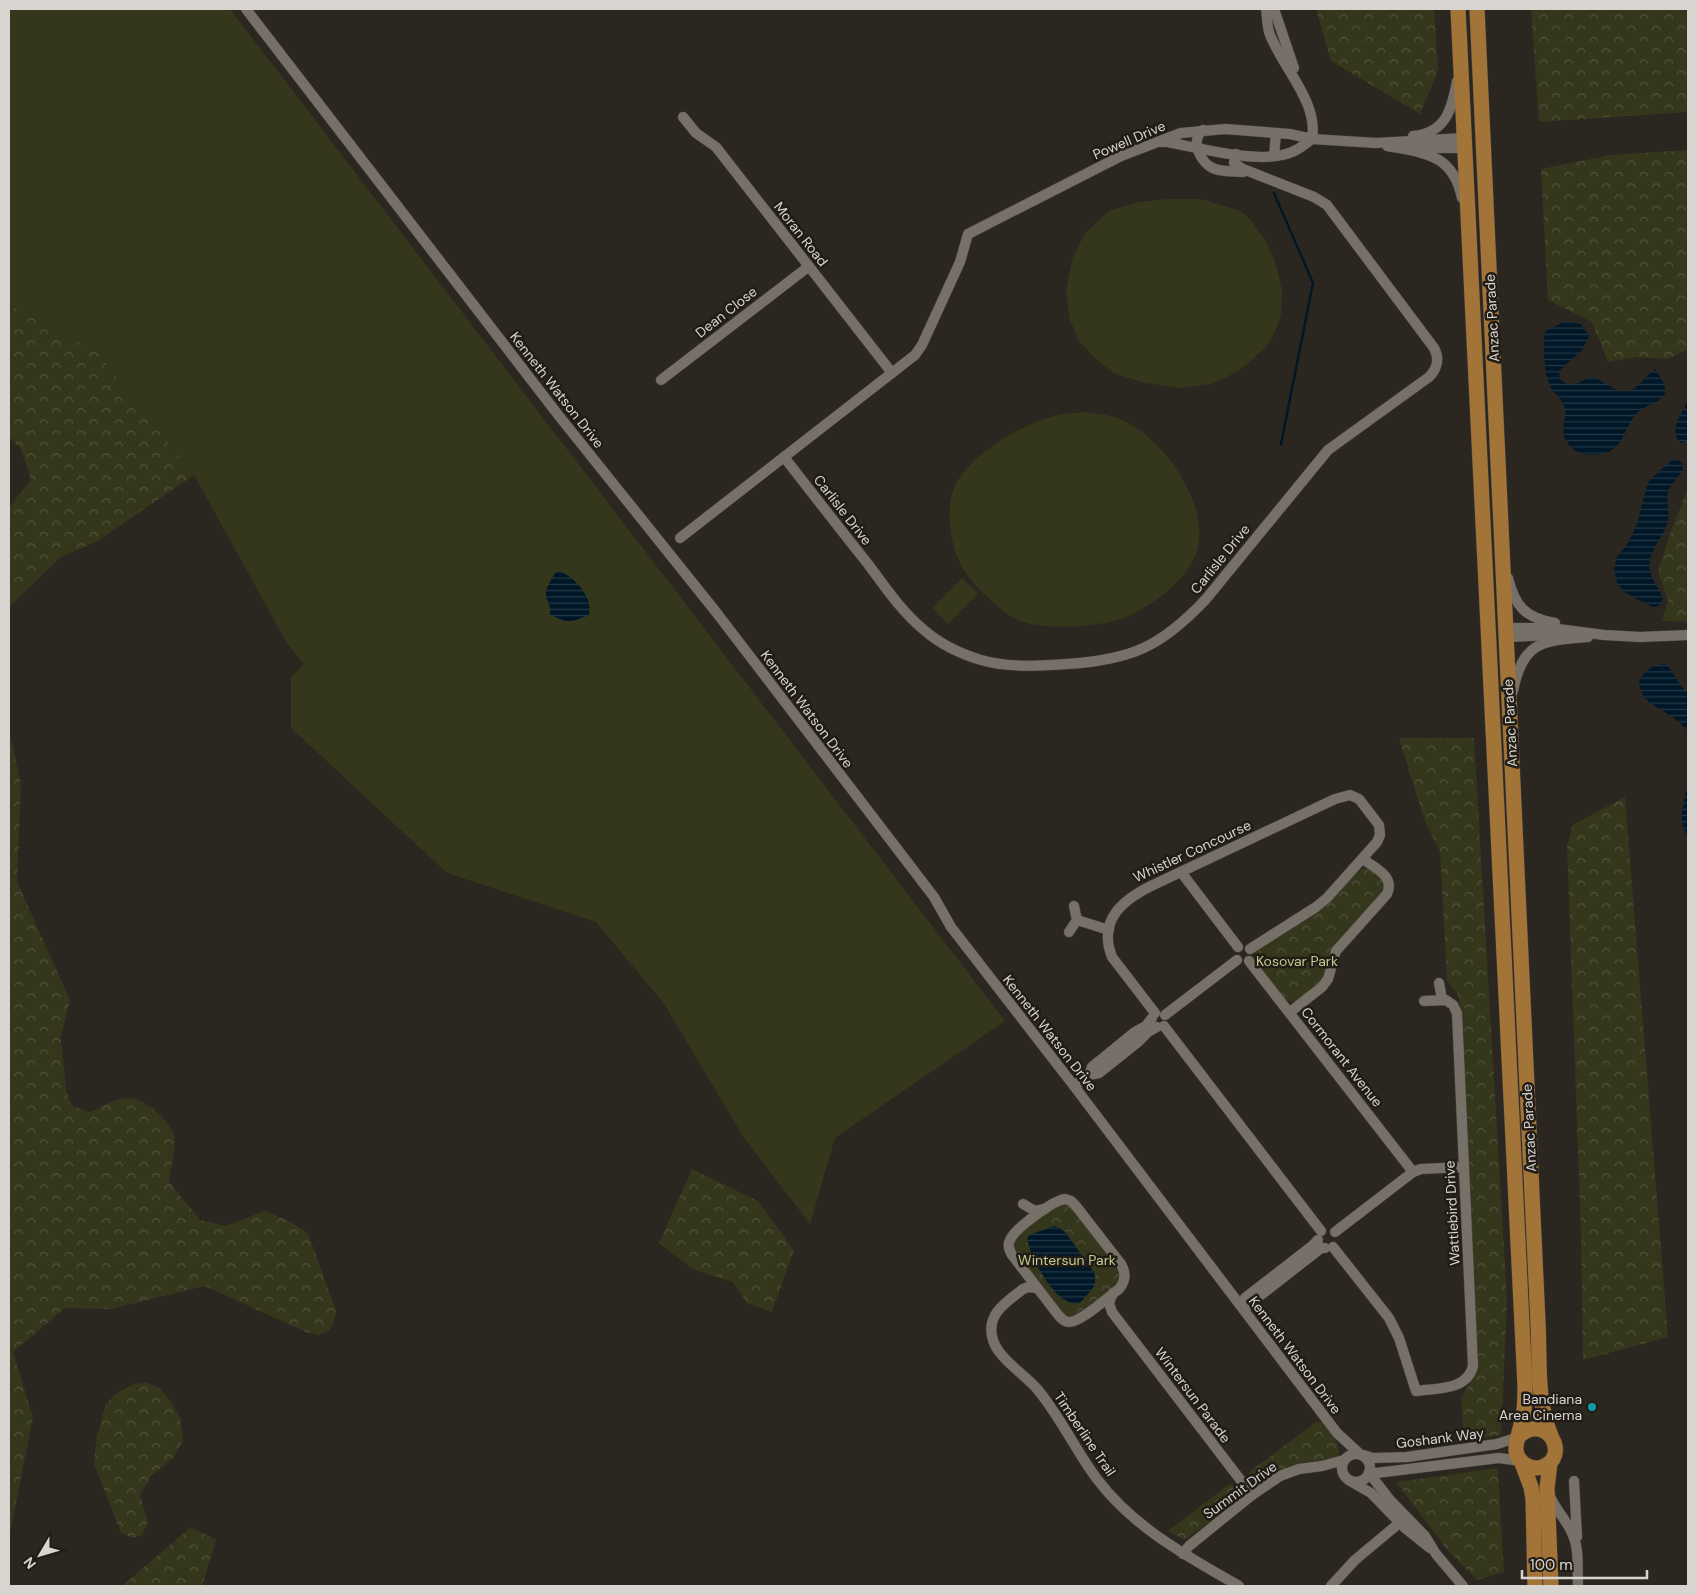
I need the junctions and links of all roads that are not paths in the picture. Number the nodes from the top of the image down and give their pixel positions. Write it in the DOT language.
graph roads {
  1 [pos="246,9"];
  2 [pos="1266,9"];
  3 [pos="1274,9"];
  4 [pos="1458,9"];
  5 [pos="1477,9"];
  6 [pos="1460,60"];
  7 [pos="1302,95"];
  8 [pos="683,117"];
  9 [pos="1203,130"];
  10 [pos="1276,133"];
  11 [pos="1312,139"];
  12 [pos="1484,140"];
  13 [pos="1155,142"];
  14 [pos="1362,142"];
  15 [pos="1464,143"];
  16 [pos="1197,148"];
  17 [pos="1236,154"];
  18 [pos="1274,156"];
  19 [pos="1249,172"];
  20 [pos="1468,231"];
  21 [pos="808,267"];
  22 [pos="892,373"];
  23 [pos="661,380"];
  24 [pos="784,457"];
  25 [pos="680,538"];
  26 [pos="1502,559"];
  27 [pos="1505,633"];
  28 [pos="1488,634"];
  29 [pos="1608,635"];
  30 [pos="1688,635"];
  31 [pos="1510,710"];
  32 [pos="1362,859"];
  33 [pos="1181,872"];
  34 [pos="1074,906"];
  35 [pos="1077,920"];
  36 [pos="1109,930"];
  37 [pos="1069,932"];
  38 [pos="1238,947"];
  39 [pos="1250,949"];
  40 [pos="1237,960"];
  41 [pos="1249,960"];
  42 [pos="1439,982"];
  43 [pos="1442,999"];
  44 [pos="1424,1001"];
  45 [pos="1290,1012"];
  46 [pos="1159,1020"];
  47 [pos="1074,1086"];
  48 [pos="1464,1167"];
  49 [pos="1413,1172"];
  50 [pos="1046,1209"];
  51 [pos="1024,1225"];
  52 [pos="1324,1242"];
  53 [pos="1025,1272"];
  54 [pos="1037,1288"];
  55 [pos="1021,1290"];
  56 [pos="1113,1293"];
  57 [pos="1241,1306"];
  58 [pos="1094,1308"];
  59 [pos="1112,1312"];
  60 [pos="1337,1433"];
  61 [pos="1550,1436"];
  62 [pos="1519,1437"];
  63 [pos="1362,1455"];
  64 [pos="1344,1459"];
  65 [pos="1521,1462"];
  66 [pos="1550,1463"];
  67 [pos="1322,1466"];
  68 [pos="1400,1470"];
  69 [pos="1369,1472"];
  70 [pos="1350,1481"];
  71 [pos="1574,1481"];
  72 [pos="1547,1488"];
  73 [pos="1252,1495"];
  74 [pos="1387,1497"];
  75 [pos="1403,1520"];
  76 [pos="1577,1548"];
  77 [pos="1183,1554"];
  78 [pos="1239,1586"];
  79 [pos="1331,1586"];
  80 [pos="1463,1586"];
  81 [pos="1535,1586"];
  82 [pos="1551,1586"];
  83 [pos="1578,1586"];
  1 -- 47 [label="street, Kenneth Watson Drive"];
  2 -- 7 [label="street"];
  3 -- 7 [label="street"];
  4 -- 6 [label="main road, Anzac Parade"];
  5 -- 12 [label="main road, Anzac Parade"];
  6 -- 14 [label="street"];
  6 -- 15 [label="main road, Anzac Parade"];
  7 -- 11 [label="street"];
  8 -- 21 [label="street, Moran Road"];
  9 -- 10 [label="street, Powell Drive"];
  9 -- 13 [label="street, Powell Drive"];
  9 -- 16 [label="street"];
  10 -- 11 [label="street, Powell Drive"];
  10 -- 18 [label="street"];
  11 -- 14 [label="street, Powell Drive"];
  11 -- 18 [label="street"];
  12 -- 15 [label="main road"];
  12 -- 26 [label="main road, Anzac Parade"];
  13 -- 16 [label="street"];
  13 -- 22 [label="street, Powell Drive"];
  14 -- 15 [label="street, Powell Drive"];
  14 -- 20 [label="street"];
  15 -- 20 [label="main road, Anzac Parade"];
  16 -- 17 [label="street"];
  16 -- 19 [label="street, Carlisle Drive"];
  17 -- 18 [label="street"];
  17 -- 19 [label="street, Carlisle Drive"];
  19 -- 24 [label="street, Carlisle Drive"];
  20 -- 28 [label="main road, Anzac Parade"];
  21 -- 22 [label="street, Moran Road"];
  21 -- 23 [label="street, Dean Close"];
  22 -- 24 [label="street"];
  24 -- 25 [label="street"];
  26 -- 27 [label="main road, Anzac Parade"];
  26 -- 29 [label="street"];
  27 -- 28 [label="main road"];
  27 -- 29 [label="street"];
  27 -- 31 [label="main road, Anzac Parade"];
  28 -- 62 [label="main road, Anzac Parade"];
  29 -- 30 [label="street"];
  29 -- 31 [label="street"];
  31 -- 61 [label="main road, Anzac Parade"];
  32 -- 33 [label="street, Whistler Concourse"];
  32 -- 39 [label="street"];
  32 -- 45 [label="street"];
  33 -- 36 [label="street, Whistler Concourse"];
  33 -- 38 [label="street"];
  34 -- 35 [label="street"];
  35 -- 36 [label="street"];
  35 -- 37 [label="street"];
  36 -- 46 [label="street"];
  38 -- 39 [label="street"];
  38 -- 40 [label="street"];
  39 -- 41 [label="street"];
  40 -- 41 [label="street"];
  40 -- 46 [label="street"];
  41 -- 45 [label="street, Cormorant Avenue"];
  42 -- 43 [label="street"];
  43 -- 44 [label="street"];
  43 -- 48 [label="street, Wattlebird Drive"];
  45 -- 49 [label="street, Cormorant Avenue"];
  46 -- 47 [label="street"];
  46 -- 52 [label="street"];
  47 -- 57 [label="street, Kenneth Watson Drive"];
  48 -- 49 [label="street"];
  48 -- 52 [label="street, Wattlebird Drive"];
  49 -- 52 [label="street"];
  50 -- 51 [label="street"];
  50 -- 51 [label="street"];
  50 -- 56 [label="street"];
  51 -- 53 [label="street"];
  52 -- 57 [label="street"];
  53 -- 54 [label="street"];
  53 -- 55 [label="street"];
  54 -- 55 [label="street"];
  54 -- 58 [label="street"];
  55 -- 77 [label="street, Timberline Trail"];
  56 -- 58 [label="street"];
  56 -- 59 [label="street"];
  57 -- 60 [label="street, Kenneth Watson Drive"];
  58 -- 59 [label="street"];
  59 -- 73 [label="street, Wintersun Parade"];
  60 -- 63 [label="street, Kenneth Watson Drive"];
  60 -- 64 [label="street, Kenneth Watson Drive"];
  61 -- 62 [label="main road"];
  61 -- 66 [label="main road"];
  62 -- 63 [label="street, Goshank Way"];
  62 -- 65 [label="main road"];
  63 -- 64 [label="street"];
  63 -- 69 [label="street"];
  64 -- 67 [label="street, Summit Drive"];
  64 -- 70 [label="street"];
  65 -- 66 [label="main road"];
  65 -- 68 [label="street, Goshank Way"];
  65 -- 81 [label="main road"];
  66 -- 72 [label="main road"];
  67 -- 70 [label="street"];
  67 -- 73 [label="street, Summit Drive"];
  68 -- 69 [label="street, Goshank Way"];
  68 -- 74 [label="street, Goshank Way"];
  69 -- 70 [label="street"];
  69 -- 74 [label="street"];
  70 -- 75 [label="street"];
  71 -- 76 [label="street"];
  72 -- 76 [label="street"];
  72 -- 82 [label="main road"];
  73 -- 77 [label="street, Summit Drive"];
  74 -- 75 [label="street"];
  75 -- 79 [label="street"];
  75 -- 80 [label="street"];
  76 -- 83 [label="street"];
  77 -- 78 [label="street, Timberline Trail"];
}
